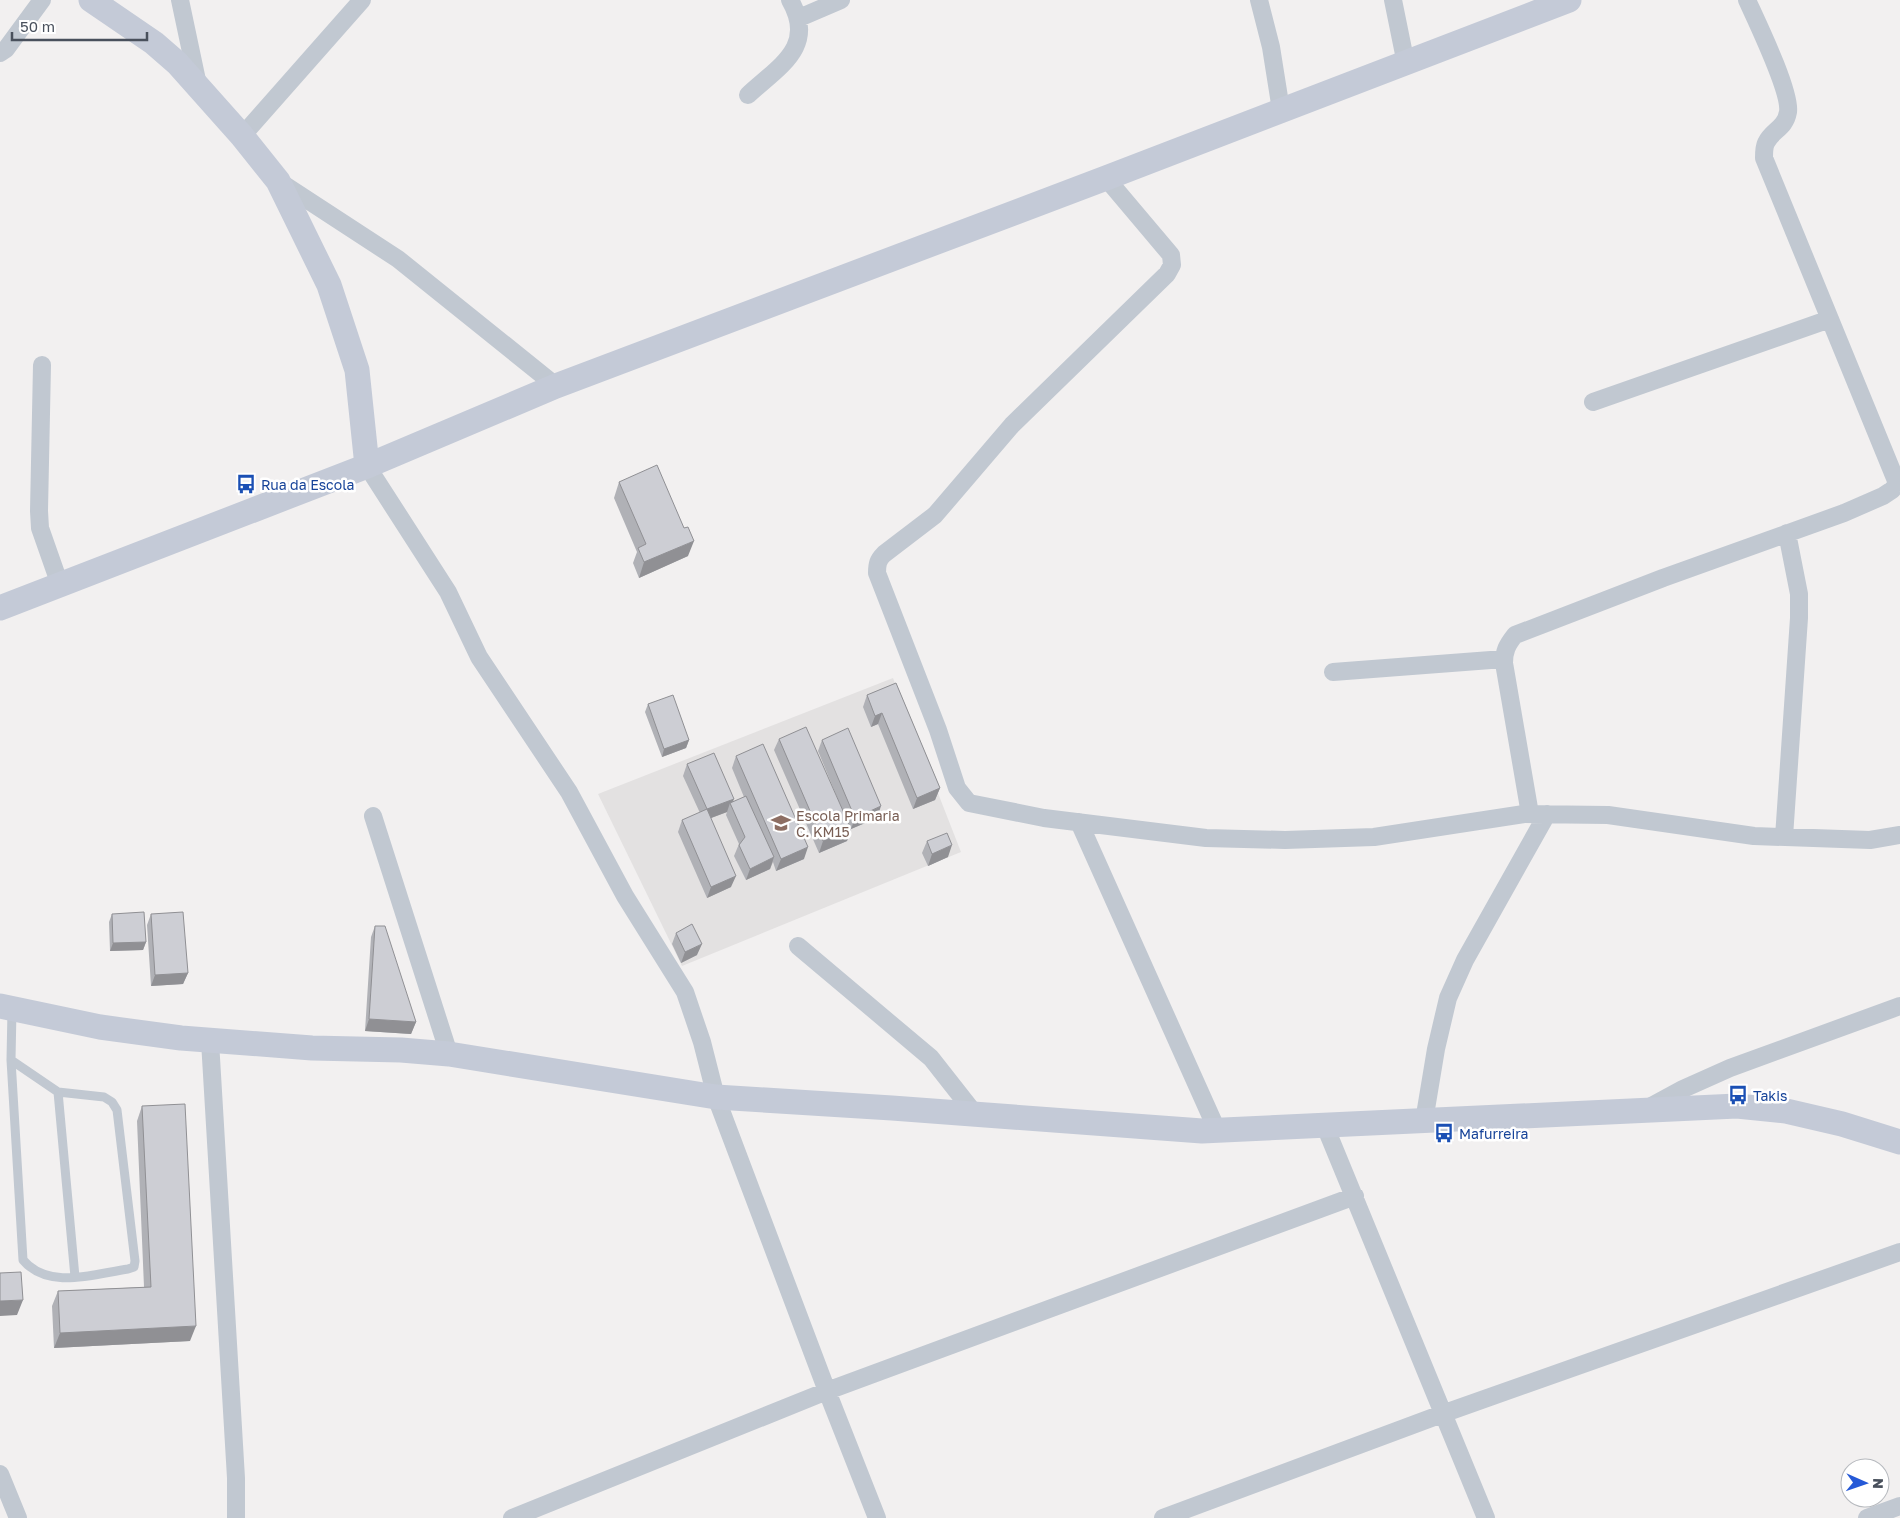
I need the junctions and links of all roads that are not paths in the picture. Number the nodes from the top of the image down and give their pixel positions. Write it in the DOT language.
graph roads {
  1 [pos="42,0"];
  2 [pos="91,0"];
  3 [pos="180,0"];
  4 [pos="362,0"];
  5 [pos="790,0"];
  6 [pos="841,0"];
  7 [pos="1259,0"];
  8 [pos="1393,0"];
  9 [pos="1569,0"];
  10 [pos="1747,0"];
  11 [pos="799,18"];
  12 [pos="0,53"];
  13 [pos="1406,64"];
  14 [pos="198,86"];
  15 [pos="748,96"];
  16 [pos="1281,110"];
  17 [pos="242,136"];
  18 [pos="1106,178"];
  19 [pos="278,181"];
  20 [pos="1830,318"];
  21 [pos="42,365"];
  22 [pos="556,386"];
  23 [pos="1593,402"];
  24 [pos="367,466"];
  25 [pos="1899,482"];
  26 [pos="1787,533"];
  27 [pos="60,585"];
  28 [pos="0,608"];
  29 [pos="1504,659"];
  30 [pos="1333,672"];
  31 [pos="1539,814"];
  32 [pos="373,816"];
  33 [pos="1079,822"];
  34 [pos="1900,835"];
  35 [pos="1784,837"];
  36 [pos="798,946"];
  37 [pos="1900,1006"];
  38 [pos="6,1008"];
  39 [pos="210,1040"];
  40 [pos="449,1054"];
  41 [pos="11,1060"];
  42 [pos="58,1092"];
  43 [pos="716,1097"];
  44 [pos="1643,1111"];
  45 [pos="975,1114"];
  46 [pos="1424,1121"];
  47 [pos="1326,1126"];
  48 [pos="1217,1130"];
  49 [pos="1900,1142"];
  50 [pos="1355,1196"];
  51 [pos="1900,1252"];
  52 [pos="75,1277"];
  53 [pos="827,1391"];
  54 [pos="1442,1414"];
  55 [pos="0,1474"];
  56 [pos="1900,1506"];
  57 [pos="18,1518"];
  58 [pos="236,1518"];
  59 [pos="512,1518"];
  60 [pos="877,1518"];
  61 [pos="1163,1518"];
  62 [pos="1486,1518"];
  63 [pos="1867,1518"];
  1 -- 12 [label="street"];
  2 -- 14 [label="street"];
  3 -- 14 [label="street"];
  4 -- 17 [label="street"];
  5 -- 11 [label="street"];
  6 -- 11 [label="street"];
  7 -- 16 [label="street"];
  8 -- 13 [label="street"];
  9 -- 13 [label="street"];
  10 -- 20 [label="street"];
  11 -- 15 [label="street"];
  13 -- 16 [label="street"];
  14 -- 17 [label="street"];
  16 -- 18 [label="street"];
  17 -- 19 [label="street"];
  18 -- 22 [label="street"];
  18 -- 33 [label="street"];
  19 -- 22 [label="street"];
  19 -- 24 [label="street"];
  20 -- 23 [label="street"];
  20 -- 25 [label="street"];
  21 -- 27 [label="street"];
  22 -- 24 [label="street"];
  24 -- 27 [label="street"];
  24 -- 43 [label="street"];
  25 -- 26 [label="street"];
  26 -- 29 [label="street"];
  26 -- 35 [label="street"];
  27 -- 28 [label="street"];
  29 -- 30 [label="street"];
  29 -- 31 [label="street"];
  31 -- 33 [label="street"];
  31 -- 35 [label="street"];
  31 -- 46 [label="street"];
  32 -- 40 [label="street"];
  33 -- 48 [label="street"];
  34 -- 35 [label="street"];
  36 -- 45 [label="street"];
  37 -- 44 [label="street"];
  38 -- 39 [label="street"];
  38 -- 41 [label="lane"];
  39 -- 40 [label="street"];
  39 -- 58 [label="street"];
  40 -- 43 [label="street"];
  41 -- 42 [label="lane"];
  41 -- 52 [label="lane"];
  42 -- 52 [label="lane"];
  42 -- 52 [label="lane"];
  43 -- 45 [label="street"];
  43 -- 53 [label="street"];
  44 -- 46 [label="street"];
  44 -- 49 [label="street"];
  45 -- 48 [label="street"];
  46 -- 47 [label="street"];
  47 -- 48 [label="street"];
  47 -- 50 [label="street"];
  50 -- 53 [label="street"];
  50 -- 54 [label="street"];
  51 -- 54 [label="street"];
  53 -- 59 [label="street"];
  53 -- 60 [label="street"];
  54 -- 61 [label="street"];
  54 -- 62 [label="street"];
  55 -- 57 [label="street"];
  56 -- 63 [label="street"];
}
